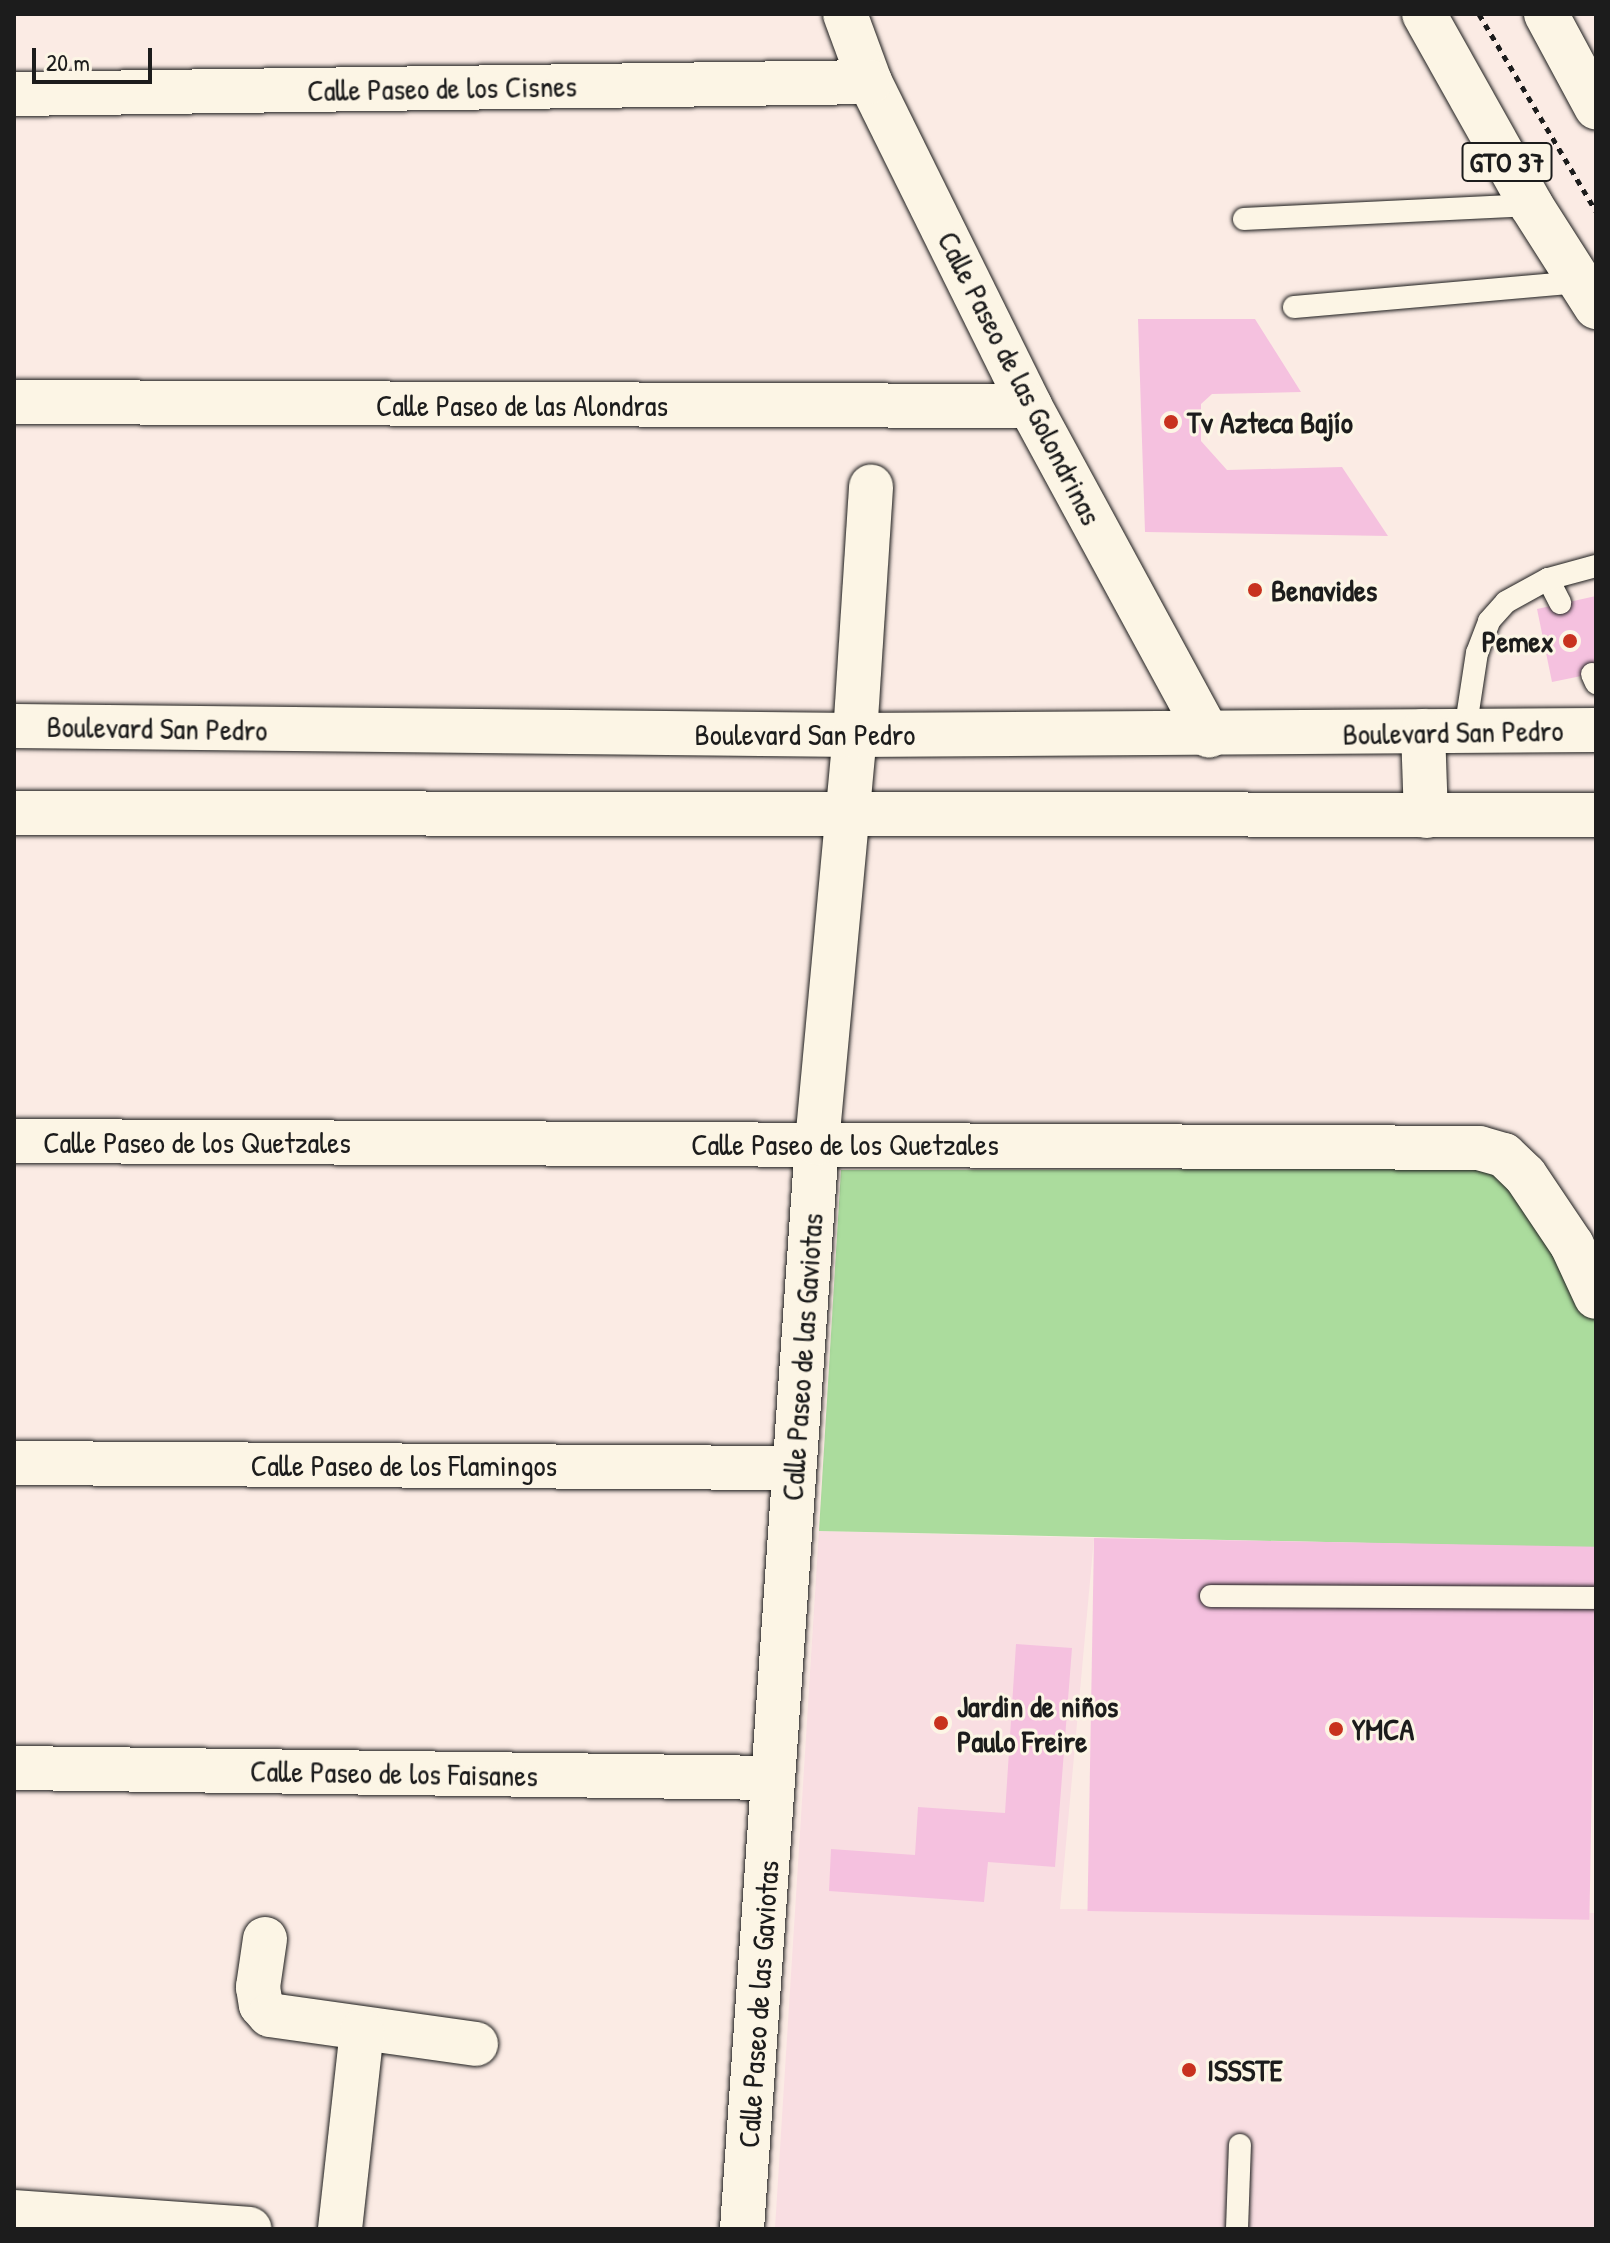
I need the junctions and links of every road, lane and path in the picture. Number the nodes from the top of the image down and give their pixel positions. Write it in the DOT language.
graph roads {
  1 [pos="845,14"];
  2 [pos="1424,14"];
  3 [pos="1479,14"];
  4 [pos="1546,14"];
  5 [pos="870,82"];
  6 [pos="14,94"];
  7 [pos="1596,107"];
  8 [pos="1531,205"];
  9 [pos="1596,211"];
  10 [pos="1244,219"];
  11 [pos="1588,294"];
  12 [pos="1294,307"];
  13 [pos="14,402"];
  14 [pos="1030,406"];
  15 [pos="871,487"];
  16 [pos="1596,566"];
  17 [pos="1548,579"];
  18 [pos="1560,603"];
  19 [pos="14,726"];
  20 [pos="1596,730"];
  21 [pos="1423,731"];
  22 [pos="1465,731"];
  23 [pos="855,735"];
  24 [pos="1209,736"];
  25 [pos="14,813"];
  26 [pos="1596,815"];
  27 [pos="1426,816"];
  28 [pos="846,818"];
  29 [pos="14,1141"];
  30 [pos="817,1143"];
  31 [pos="1584,1245"];
  32 [pos="1596,1297"];
  33 [pos="14,1463"];
  34 [pos="793,1468"];
  35 [pos="1211,1596"];
  36 [pos="1596,1598"];
  37 [pos="14,1768"];
  38 [pos="773,1778"];
  39 [pos="265,1939"];
  40 [pos="362,2031"];
  41 [pos="476,2044"];
  42 [pos="1240,2145"];
  43 [pos="14,2212"];
  44 [pos="249,2229"];
  45 [pos="340,2229"];
  46 [pos="742,2229"];
  47 [pos="1237,2229"];
  1 -- 5 [label="street, Calle Paseo de las Golondrinas"];
  2 -- 8 [label="street, GTO 37"];
  3 -- 9 [label="path"];
  4 -- 7 [label="street"];
  5 -- 6 [label="street, Calle Paseo de los Cisnes"];
  5 -- 14 [label="street, Calle Paseo de las Golondrinas"];
  8 -- 10 [label="lane"];
  8 -- 11 [label="street, GTO 37"];
  11 -- 12 [label="lane"];
  13 -- 14 [label="street, Calle Paseo de las Alondras"];
  14 -- 24 [label="street, Calle Paseo de las Golondrinas"];
  15 -- 23 [label="street, Calle Paseo de las Gaviotas"];
  16 -- 17 [label="lane"];
  17 -- 18 [label="lane"];
  17 -- 22 [label="lane"];
  19 -- 23 [label="street, Boulevard San Pedro"];
  20 -- 22 [label="street, Boulevard San Pedro"];
  21 -- 22 [label="street, Boulevard San Pedro"];
  21 -- 24 [label="street, Boulevard San Pedro"];
  21 -- 27 [label="street"];
  23 -- 24 [label="street, Boulevard San Pedro"];
  23 -- 28 [label="street, Calle Paseo de las Gaviotas"];
  25 -- 28 [label="street"];
  26 -- 27 [label="street"];
  27 -- 28 [label="street"];
  28 -- 30 [label="street, Calle Paseo de las Gaviotas"];
  29 -- 30 [label="street, Calle Paseo de los Quetzales"];
  30 -- 31 [label="street, Calle Paseo de los Quetzales"];
  30 -- 34 [label="street, Calle Paseo de las Gaviotas"];
  31 -- 32 [label="street, Calle Paseo de los Quetzales"];
  33 -- 34 [label="street, Calle Paseo de los Flamingos"];
  34 -- 38 [label="street, Calle Paseo de las Gaviotas"];
  35 -- 36 [label="lane"];
  37 -- 38 [label="street, Calle Paseo de los Faisanes"];
  38 -- 46 [label="street, Calle Paseo de las Gaviotas"];
  39 -- 40 [label="street"];
  40 -- 41 [label="street"];
  40 -- 45 [label="street"];
  42 -- 47 [label="lane"];
  43 -- 44 [label="street"];
}
